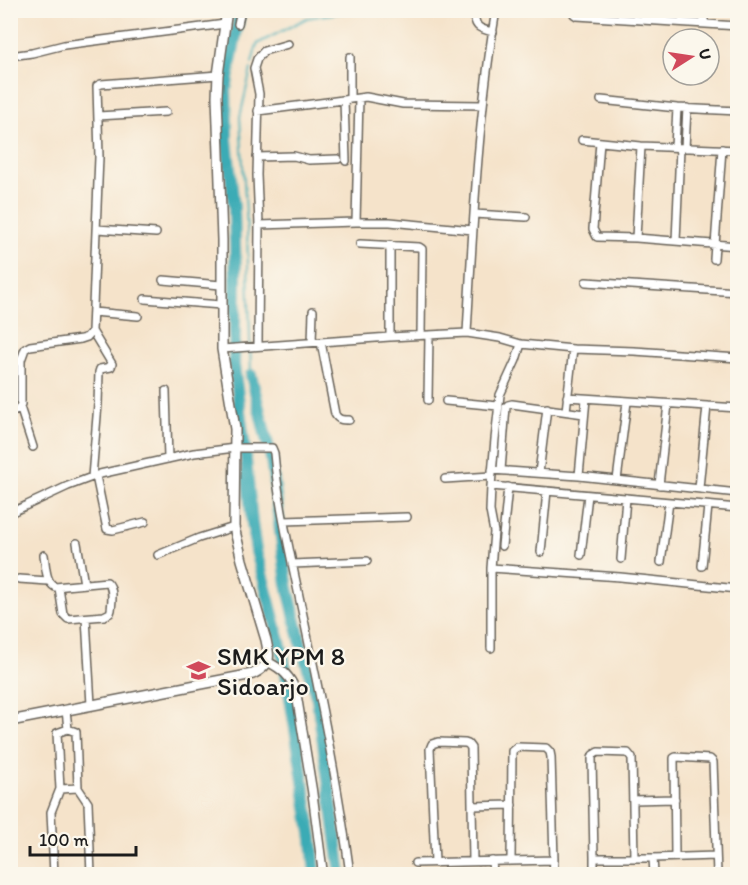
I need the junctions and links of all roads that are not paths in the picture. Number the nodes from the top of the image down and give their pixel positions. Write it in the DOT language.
graph roads {
  1 [pos="227,10"];
  2 [pos="241,10"];
  3 [pos="473,10"];
  4 [pos="496,10"];
  5 [pos="573,10"];
  6 [pos="664,10"];
  7 [pos="704,10"];
  8 [pos="663,21"];
  9 [pos="225,24"];
  10 [pos="238,24"];
  11 [pos="704,24"];
  12 [pos="738,26"];
  13 [pos="493,33"];
  14 [pos="288,44"];
  15 [pos="10,56"];
  16 [pos="350,57"];
  17 [pos="218,75"];
  18 [pos="359,98"];
  19 [pos="347,100"];
  20 [pos="600,100"];
  21 [pos="483,105"];
  22 [pos="677,108"];
  23 [pos="687,108"];
  24 [pos="258,111"];
  25 [pos="738,111"];
  26 [pos="166,112"];
  27 [pos="98,116"];
  28 [pos="582,140"];
  29 [pos="600,142"];
  30 [pos="641,146"];
  31 [pos="680,148"];
  32 [pos="722,148"];
  33 [pos="738,150"];
  34 [pos="257,157"];
  35 [pos="338,159"];
  36 [pos="346,161"];
  37 [pos="474,214"];
  38 [pos="526,217"];
  39 [pos="356,222"];
  40 [pos="259,225"];
  41 [pos="97,230"];
  42 [pos="473,230"];
  43 [pos="156,233"];
  44 [pos="636,238"];
  45 [pos="676,241"];
  46 [pos="360,244"];
  47 [pos="715,244"];
  48 [pos="390,245"];
  49 [pos="738,246"];
  50 [pos="714,259"];
  51 [pos="163,280"];
  52 [pos="586,282"];
  53 [pos="222,285"];
  54 [pos="738,292"];
  55 [pos="145,299"];
  56 [pos="221,305"];
  57 [pos="314,311"];
  58 [pos="93,312"];
  59 [pos="138,316"];
  60 [pos="92,331"];
  61 [pos="467,333"];
  62 [pos="425,335"];
  63 [pos="390,337"];
  64 [pos="312,342"];
  65 [pos="321,342"];
  66 [pos="521,344"];
  67 [pos="255,346"];
  68 [pos="224,349"];
  69 [pos="573,349"];
  70 [pos="738,358"];
  71 [pos="166,391"];
  72 [pos="567,397"];
  73 [pos="586,399"];
  74 [pos="428,400"];
  75 [pos="446,401"];
  76 [pos="627,402"];
  77 [pos="668,404"];
  78 [pos="498,406"];
  79 [pos="707,406"];
  80 [pos="20,407"];
  81 [pos="546,408"];
  82 [pos="738,408"];
  83 [pos="566,411"];
  84 [pos="10,413"];
  85 [pos="584,414"];
  86 [pos="349,420"];
  87 [pos="33,447"];
  88 [pos="238,448"];
  89 [pos="168,459"];
  90 [pos="501,470"];
  91 [pos="492,473"];
  92 [pos="539,473"];
  93 [pos="94,476"];
  94 [pos="579,476"];
  95 [pos="445,479"];
  96 [pos="617,480"];
  97 [pos="658,484"];
  98 [pos="491,486"];
  99 [pos="508,487"];
  100 [pos="699,488"];
  101 [pos="547,491"];
  102 [pos="738,493"];
  103 [pos="588,495"];
  104 [pos="626,498"];
  105 [pos="669,502"];
  106 [pos="708,506"];
  107 [pos="738,508"];
  108 [pos="10,513"];
  109 [pos="407,517"];
  110 [pos="145,522"];
  111 [pos="284,522"];
  112 [pos="234,527"];
  113 [pos="76,543"];
  114 [pos="502,546"];
  115 [pos="541,552"];
  116 [pos="44,555"];
  117 [pos="158,555"];
  118 [pos="581,555"];
  119 [pos="621,559"];
  120 [pos="367,561"];
  121 [pos="661,562"];
  122 [pos="292,564"];
  123 [pos="702,566"];
  124 [pos="491,568"];
  125 [pos="19,579"];
  126 [pos="48,581"];
  127 [pos="84,584"];
  128 [pos="59,588"];
  129 [pos="738,589"];
  130 [pos="86,618"];
  131 [pos="491,648"];
  132 [pos="268,662"];
  133 [pos="91,705"];
  134 [pos="66,710"];
  135 [pos="10,722"];
  136 [pos="68,729"];
  137 [pos="78,788"];
  138 [pos="60,789"];
  139 [pos="675,799"];
  140 [pos="633,800"];
  141 [pos="512,805"];
  142 [pos="472,806"];
  143 [pos="716,856"];
  144 [pos="675,857"];
  145 [pos="594,858"];
  146 [pos="634,858"];
  147 [pos="653,858"];
  148 [pos="554,860"];
  149 [pos="473,861"];
  150 [pos="492,861"];
  151 [pos="511,861"];
  152 [pos="435,862"];
  153 [pos="415,863"];
  154 [pos="54,874"];
  155 [pos="91,874"];
  156 [pos="323,874"];
  157 [pos="350,874"];
  158 [pos="492,874"];
  159 [pos="554,874"];
  160 [pos="594,874"];
  161 [pos="654,874"];
  162 [pos="717,874"];
  1 -- 9 [label="main road"];
  2 -- 10 [label="street"];
  3 -- 13 [label="street"];
  4 -- 13 [label="street"];
  5 -- 8 [label="street"];
  6 -- 8 [label="street"];
  7 -- 11 [label="street"];
  8 -- 11 [label="street"];
  9 -- 15 [label="street"];
  9 -- 17 [label="main road"];
  11 -- 12 [label="street"];
  13 -- 21 [label="street"];
  14 -- 24 [label="street"];
  16 -- 19 [label="street"];
  17 -- 27 [label="street"];
  17 -- 53 [label="main road"];
  18 -- 19 [label="street"];
  18 -- 21 [label="street"];
  18 -- 39 [label="street"];
  19 -- 24 [label="street"];
  19 -- 36 [label="street"];
  20 -- 22 [label="street"];
  21 -- 37 [label="street"];
  22 -- 23 [label="street"];
  22 -- 31 [label="street"];
  23 -- 25 [label="street"];
  23 -- 31 [label="street"];
  24 -- 34 [label="street"];
  26 -- 27 [label="street"];
  27 -- 41 [label="street"];
  28 -- 29 [label="street"];
  29 -- 30 [label="street"];
  29 -- 44 [label="street"];
  30 -- 31 [label="street"];
  30 -- 44 [label="street"];
  31 -- 32 [label="street"];
  31 -- 45 [label="street"];
  32 -- 33 [label="street"];
  32 -- 47 [label="street"];
  34 -- 35 [label="street"];
  34 -- 40 [label="street"];
  37 -- 38 [label="street"];
  37 -- 42 [label="street"];
  39 -- 40 [label="street"];
  39 -- 42 [label="street"];
  40 -- 67 [label="street"];
  41 -- 43 [label="street"];
  41 -- 58 [label="street"];
  42 -- 61 [label="street"];
  44 -- 45 [label="street"];
  45 -- 47 [label="street"];
  46 -- 48 [label="street"];
  47 -- 49 [label="street"];
  47 -- 50 [label="street"];
  48 -- 62 [label="street"];
  48 -- 63 [label="street"];
  51 -- 53 [label="street"];
  52 -- 54 [label="street"];
  53 -- 56 [label="main road"];
  55 -- 56 [label="street"];
  56 -- 68 [label="main road"];
  57 -- 64 [label="street"];
  58 -- 59 [label="street"];
  58 -- 60 [label="street"];
  60 -- 80 [label="street"];
  60 -- 93 [label="street"];
  61 -- 62 [label="street"];
  61 -- 66 [label="street"];
  62 -- 63 [label="street"];
  62 -- 74 [label="street"];
  63 -- 65 [label="street"];
  64 -- 65 [label="street"];
  64 -- 67 [label="street"];
  65 -- 86 [label="street"];
  66 -- 69 [label="street"];
  66 -- 78 [label="street"];
  67 -- 68 [label="street"];
  68 -- 88 [label="main road"];
  69 -- 70 [label="street"];
  69 -- 72 [label="street"];
  71 -- 89 [label="street"];
  72 -- 73 [label="street"];
  72 -- 83 [label="street"];
  73 -- 76 [label="street"];
  73 -- 85 [label="street"];
  75 -- 78 [label="street"];
  76 -- 77 [label="street"];
  76 -- 96 [label="street"];
  77 -- 79 [label="street"];
  77 -- 97 [label="street"];
  78 -- 91 [label="street"];
  79 -- 82 [label="street"];
  79 -- 100 [label="street"];
  80 -- 84 [label="street"];
  80 -- 87 [label="street"];
  81 -- 83 [label="street"];
  81 -- 90 [label="street"];
  81 -- 92 [label="street"];
  83 -- 85 [label="street"];
  85 -- 94 [label="street"];
  88 -- 89 [label="street"];
  88 -- 111 [label="street"];
  88 -- 112 [label="main road"];
  89 -- 93 [label="street"];
  90 -- 91 [label="street"];
  90 -- 92 [label="street"];
  91 -- 95 [label="street"];
  91 -- 98 [label="street"];
  92 -- 94 [label="street"];
  93 -- 108 [label="street"];
  93 -- 110 [label="street"];
  94 -- 96 [label="street"];
  96 -- 97 [label="street"];
  97 -- 100 [label="street"];
  98 -- 99 [label="street"];
  98 -- 124 [label="street"];
  99 -- 101 [label="street"];
  99 -- 114 [label="street"];
  100 -- 102 [label="street"];
  101 -- 103 [label="street"];
  101 -- 115 [label="street"];
  103 -- 104 [label="street"];
  103 -- 118 [label="street"];
  104 -- 105 [label="street"];
  104 -- 119 [label="street"];
  105 -- 106 [label="street"];
  105 -- 121 [label="street"];
  106 -- 107 [label="street"];
  106 -- 123 [label="street"];
  109 -- 111 [label="street"];
  111 -- 122 [label="street"];
  112 -- 117 [label="street"];
  112 -- 132 [label="main road"];
  113 -- 127 [label="street"];
  116 -- 126 [label="street"];
  120 -- 122 [label="street"];
  122 -- 157 [label="street"];
  124 -- 129 [label="street"];
  124 -- 131 [label="street"];
  125 -- 126 [label="street"];
  126 -- 128 [label="street"];
  127 -- 128 [label="street"];
  127 -- 130 [label="street"];
  128 -- 130 [label="street"];
  130 -- 133 [label="street"];
  132 -- 133 [label="main road"];
  132 -- 156 [label="street"];
  133 -- 134 [label="main road"];
  134 -- 135 [label="main road"];
  134 -- 136 [label="street"];
  136 -- 137 [label="street"];
  136 -- 138 [label="street"];
  137 -- 138 [label="street"];
  137 -- 155 [label="street"];
  138 -- 154 [label="street"];
  139 -- 140 [label="street"];
  139 -- 143 [label="street"];
  139 -- 144 [label="street"];
  140 -- 145 [label="street"];
  140 -- 146 [label="street"];
  141 -- 142 [label="street"];
  141 -- 148 [label="street"];
  141 -- 151 [label="street"];
  142 -- 149 [label="street"];
  142 -- 152 [label="street"];
  143 -- 144 [label="street"];
  143 -- 162 [label="street"];
  144 -- 147 [label="street"];
  145 -- 146 [label="street"];
  145 -- 160 [label="street"];
  146 -- 147 [label="street"];
  147 -- 161 [label="street"];
  148 -- 151 [label="street"];
  148 -- 159 [label="street"];
  149 -- 150 [label="street"];
  149 -- 152 [label="street"];
  150 -- 151 [label="street"];
  150 -- 158 [label="street"];
  152 -- 153 [label="street"];
}
